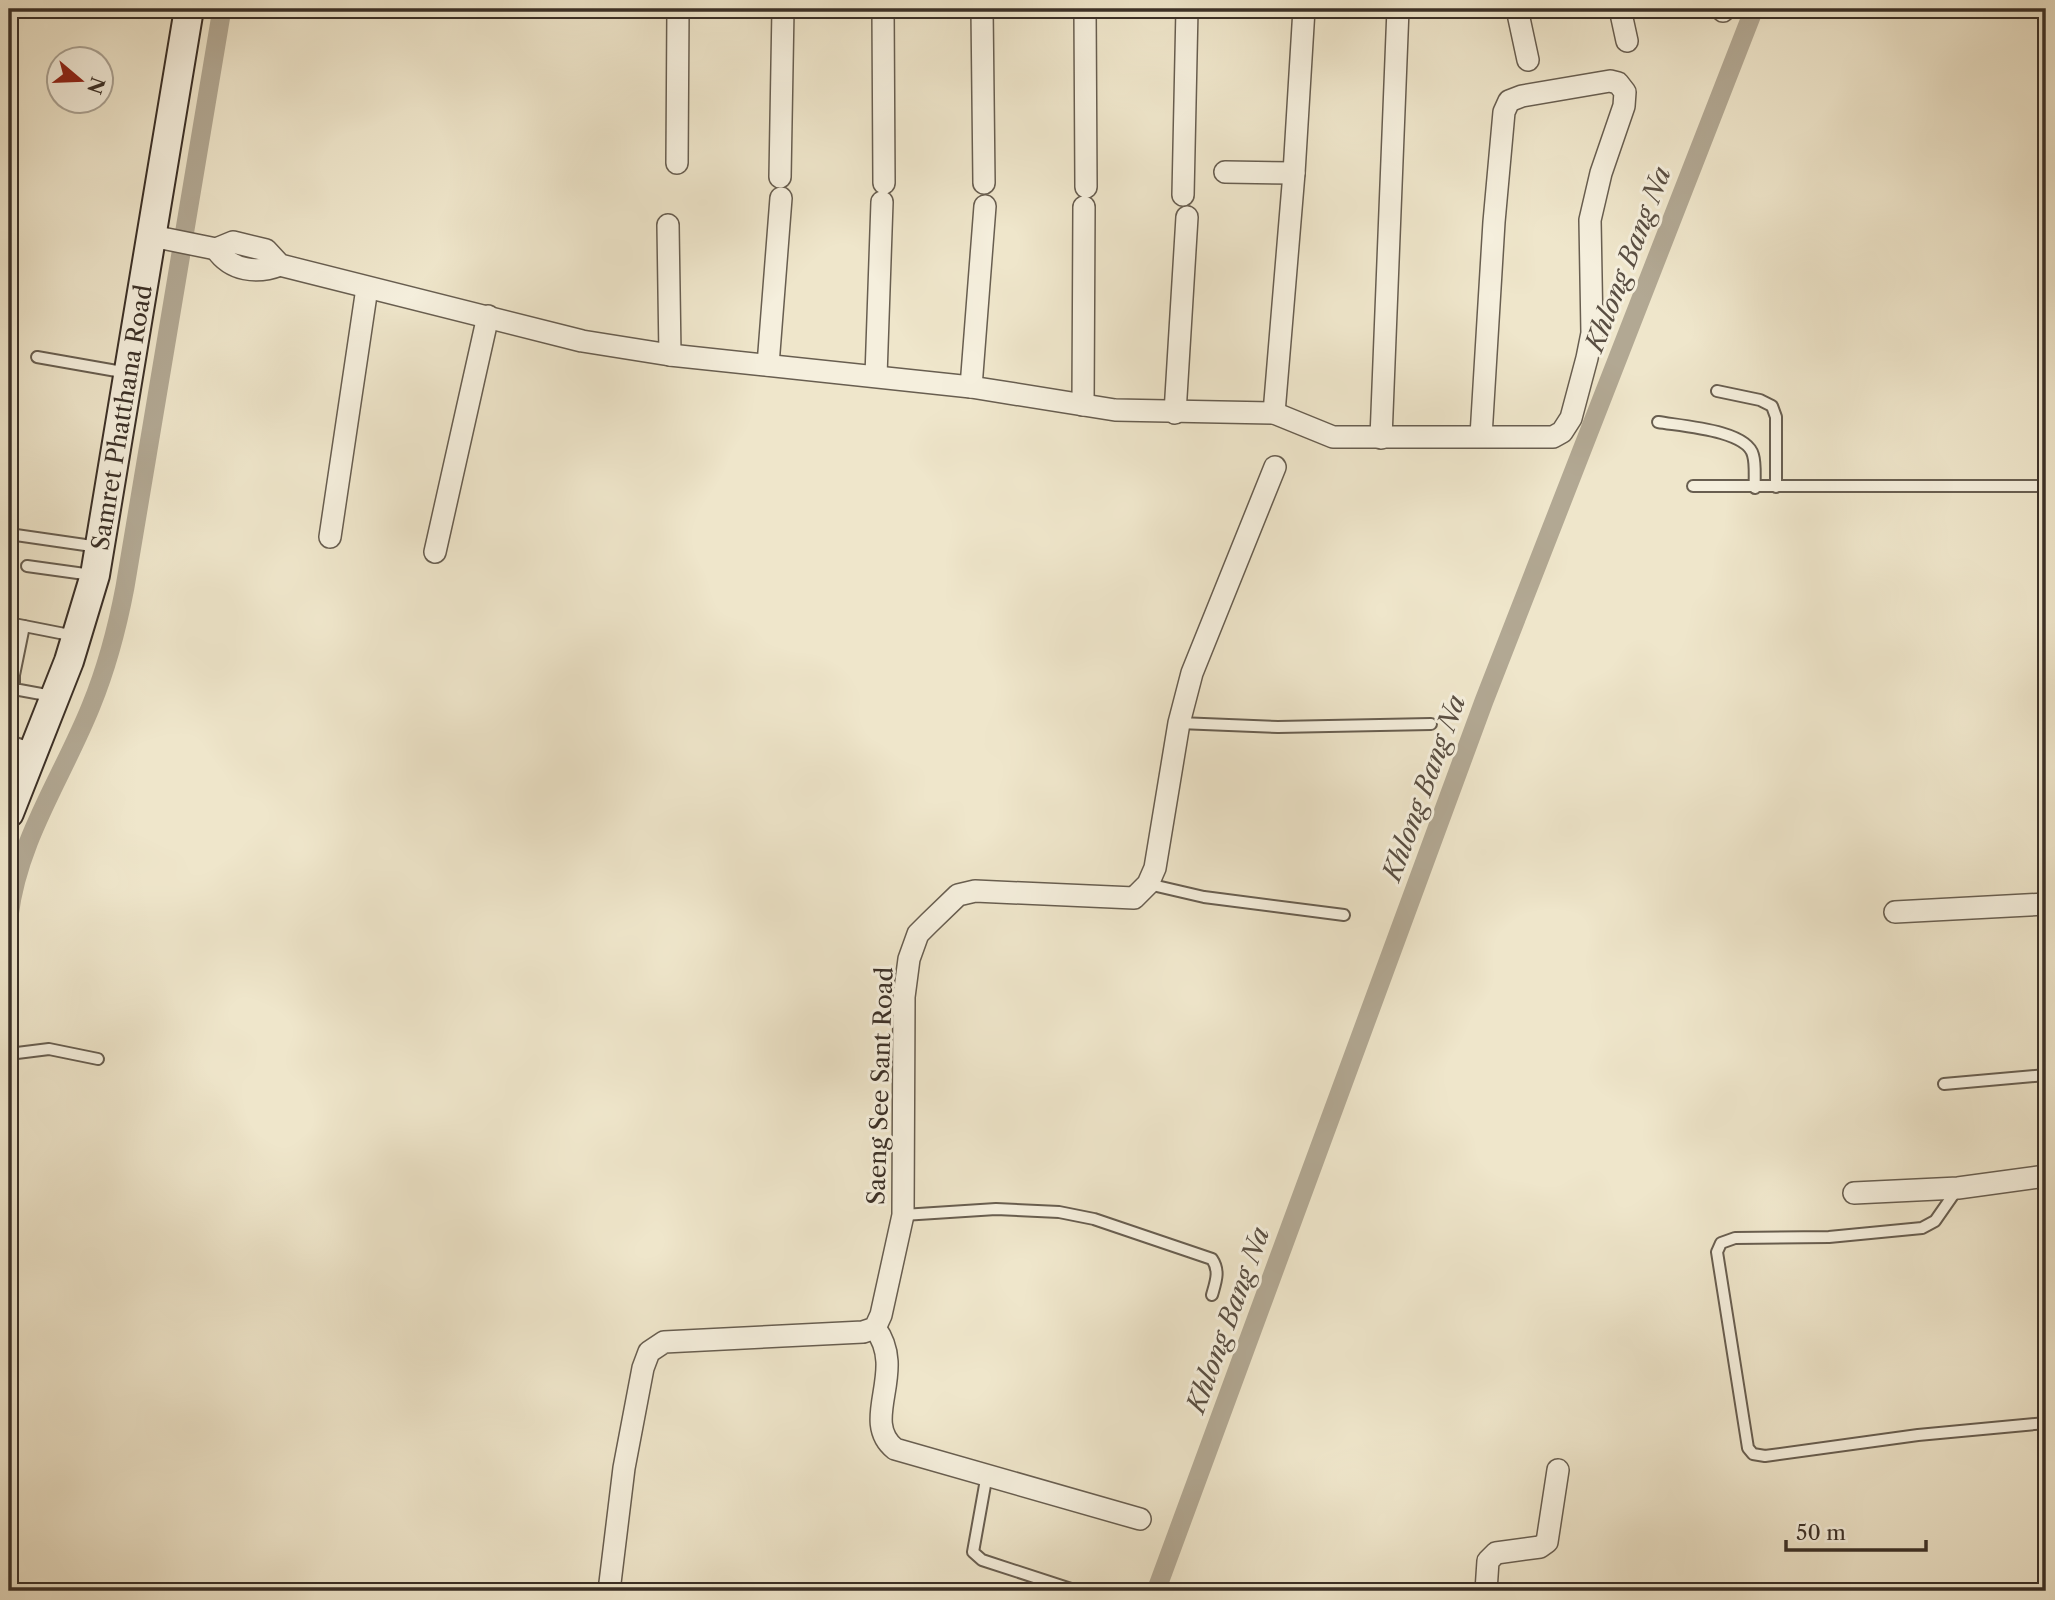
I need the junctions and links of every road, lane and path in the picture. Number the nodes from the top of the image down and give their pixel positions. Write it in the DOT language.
graph roads {
  1 [pos="189,9"];
  2 [pos="678,9"];
  3 [pos="783,9"];
  4 [pos="883,9"];
  5 [pos="982,9"];
  6 [pos="1084,9"];
  7 [pos="1187,9"];
  8 [pos="1304,9"];
  9 [pos="1398,9"];
  10 [pos="1517,9"];
  11 [pos="1620,9"];
  12 [pos="1627,41"];
  13 [pos="1528,60"];
  14 [pos="677,163"];
  15 [pos="1225,172"];
  16 [pos="1294,173"];
  17 [pos="984,183"];
  18 [pos="1183,195"];
  19 [pos="985,206"];
  20 [pos="1186,217"];
  21 [pos="668,225"];
  22 [pos="163,238"];
  23 [pos="367,288"];
  24 [pos="488,316"];
  25 [pos="670,355"];
  26 [pos="37,357"];
  27 [pos="768,365"];
  28 [pos="128,373"];
  29 [pos="876,376"];
  30 [pos="971,387"];
  31 [pos="1717,391"];
  32 [pos="1083,405"];
  33 [pos="1175,412"];
  34 [pos="1274,413"];
  35 [pos="1658,422"];
  36 [pos="1481,436"];
  37 [pos="1381,438"];
  38 [pos="1275,467"];
  39 [pos="1693,486"];
  40 [pos="2046,486"];
  41 [pos="1776,487"];
  42 [pos="1755,488"];
  43 [pos="9,534"];
  44 [pos="330,537"];
  45 [pos="99,547"];
  46 [pos="435,552"];
  47 [pos="27,566"];
  48 [pos="95,575"];
  49 [pos="9,623"];
  50 [pos="24,626"];
  51 [pos="77,636"];
  52 [pos="55,696"];
  53 [pos="1179,723"];
  54 [pos="1431,724"];
  55 [pos="21,745"];
  56 [pos="9,813"];
  57 [pos="1149,884"];
  58 [pos="2046,904"];
  59 [pos="1895,912"];
  60 [pos="1344,915"];
  61 [pos="14,1054"];
  62 [pos="98,1059"];
  63 [pos="2046,1075"];
  64 [pos="1944,1084"];
  65 [pos="2046,1176"];
  66 [pos="1958,1188"];
  67 [pos="1854,1193"];
  68 [pos="903,1215"];
  69 [pos="1212,1295"];
  70 [pos="874,1328"];
  71 [pos="2046,1423"];
  72 [pos="1558,1471"];
  73 [pos="987,1474"];
  74 [pos="1140,1519"];
  75 [pos="609,1591"];
  76 [pos="1077,1591"];
  77 [pos="1486,1591"];
  1 -- 22 [label="street, Samret Phatthana Road"];
  2 -- 14 [label="street"];
  3 -- 27 [label="street"];
  4 -- 29 [label="street"];
  5 -- 17 [label="street"];
  6 -- 32 [label="street"];
  7 -- 18 [label="street"];
  8 -- 16 [label="street"];
  9 -- 37 [label="street"];
  10 -- 13 [label="street"];
  11 -- 12 [label="street"];
  15 -- 16 [label="street"];
  16 -- 34 [label="street"];
  19 -- 30 [label="street"];
  20 -- 33 [label="street"];
  21 -- 25 [label="street"];
  22 -- 23 [label="street"];
  22 -- 28 [label="street, Samret Phatthana Road"];
  23 -- 24 [label="street"];
  23 -- 44 [label="street"];
  24 -- 25 [label="street"];
  24 -- 46 [label="street"];
  25 -- 27 [label="street"];
  26 -- 28 [label="lane"];
  27 -- 29 [label="street"];
  28 -- 45 [label="street, Samret Phatthana Road"];
  29 -- 30 [label="street"];
  30 -- 32 [label="street"];
  31 -- 41 [label="lane"];
  32 -- 33 [label="street"];
  33 -- 34 [label="street"];
  34 -- 37 [label="street"];
  35 -- 42 [label="lane"];
  36 -- 36 [label="street"];
  36 -- 37 [label="street"];
  38 -- 53 [label="street"];
  39 -- 42 [label="lane"];
  40 -- 41 [label="lane"];
  41 -- 42 [label="lane"];
  43 -- 45 [label="lane"];
  45 -- 48 [label="street, Samret Phatthana Road"];
  47 -- 48 [label="lane"];
  48 -- 51 [label="street, Samret Phatthana Road"];
  49 -- 50 [label="lane"];
  50 -- 51 [label="lane"];
  50 -- 52 [label="lane"];
  51 -- 52 [label="street, Samret Phatthana Road"];
  52 -- 55 [label="street, Samret Phatthana Road"];
  53 -- 54 [label="lane"];
  53 -- 57 [label="street"];
  55 -- 56 [label="street, Samret Phatthana Road"];
  57 -- 60 [label="lane"];
  57 -- 68 [label="street, Saeng See Sant Road"];
  58 -- 59 [label="street"];
  61 -- 62 [label="lane"];
  63 -- 64 [label="lane"];
  65 -- 66 [label="street"];
  66 -- 67 [label="street"];
  66 -- 71 [label="lane"];
  68 -- 69 [label="lane"];
  68 -- 70 [label="street, Saeng See Sant Road"];
  70 -- 73 [label="street"];
  70 -- 75 [label="street"];
  72 -- 77 [label="street"];
  73 -- 74 [label="street"];
  73 -- 76 [label="lane"];
}
